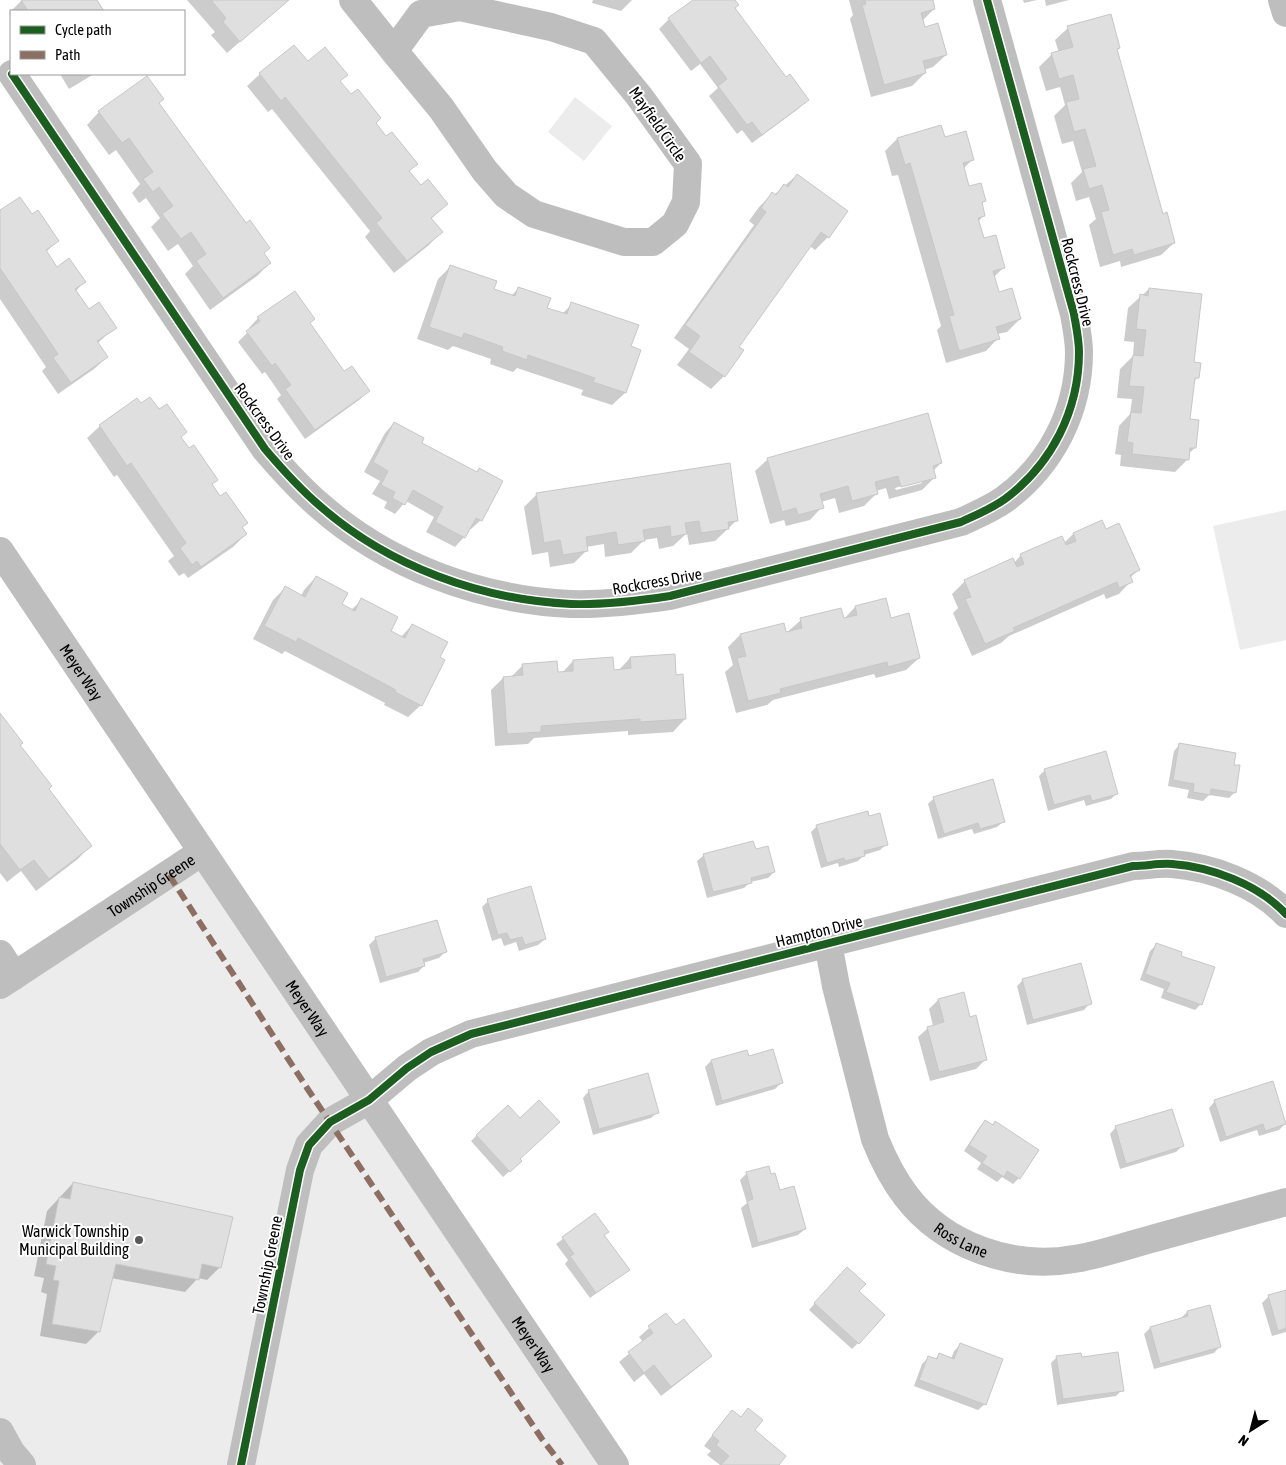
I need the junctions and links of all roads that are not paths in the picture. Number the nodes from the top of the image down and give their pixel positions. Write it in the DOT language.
graph roads {
  1 [pos="354,0"];
  2 [pos="987,0"];
  3 [pos="1282,0"];
  4 [pos="1286,13"];
  5 [pos="394,51"];
  6 [pos="0,56"];
  7 [pos="10,70"];
  8 [pos="13,75"];
  9 [pos="0,551"];
  10 [pos="202,852"];
  11 [pos="1286,914"];
  12 [pos="828,943"];
  13 [pos="5,972"];
  14 [pos="369,1100"];
  15 [pos="1286,1202"];
  16 [pos="0,1432"];
  17 [pos="22,1465"];
  18 [pos="241,1465"];
  19 [pos="616,1465"];
  1 -- 5 [label="street, Mayfield Circle"];
  2 -- 8 [label="street, Rockcress Drive"];
  3 -- 4 [label="street"];
  5 -- 5 [label="street, Mayfield Circle"];
  6 -- 7 [label="street, Rockcress Drive"];
  9 -- 10 [label="street, Meyer Way"];
  10 -- 13 [label="street, Township Greene"];
  10 -- 14 [label="street, Meyer Way"];
  11 -- 12 [label="street, Hampton Drive"];
  12 -- 14 [label="street, Hampton Drive"];
  12 -- 15 [label="street, Ross Lane"];
  14 -- 18 [label="street, Township Greene"];
  14 -- 19 [label="street, Meyer Way"];
  16 -- 17 [label="street"];
}
